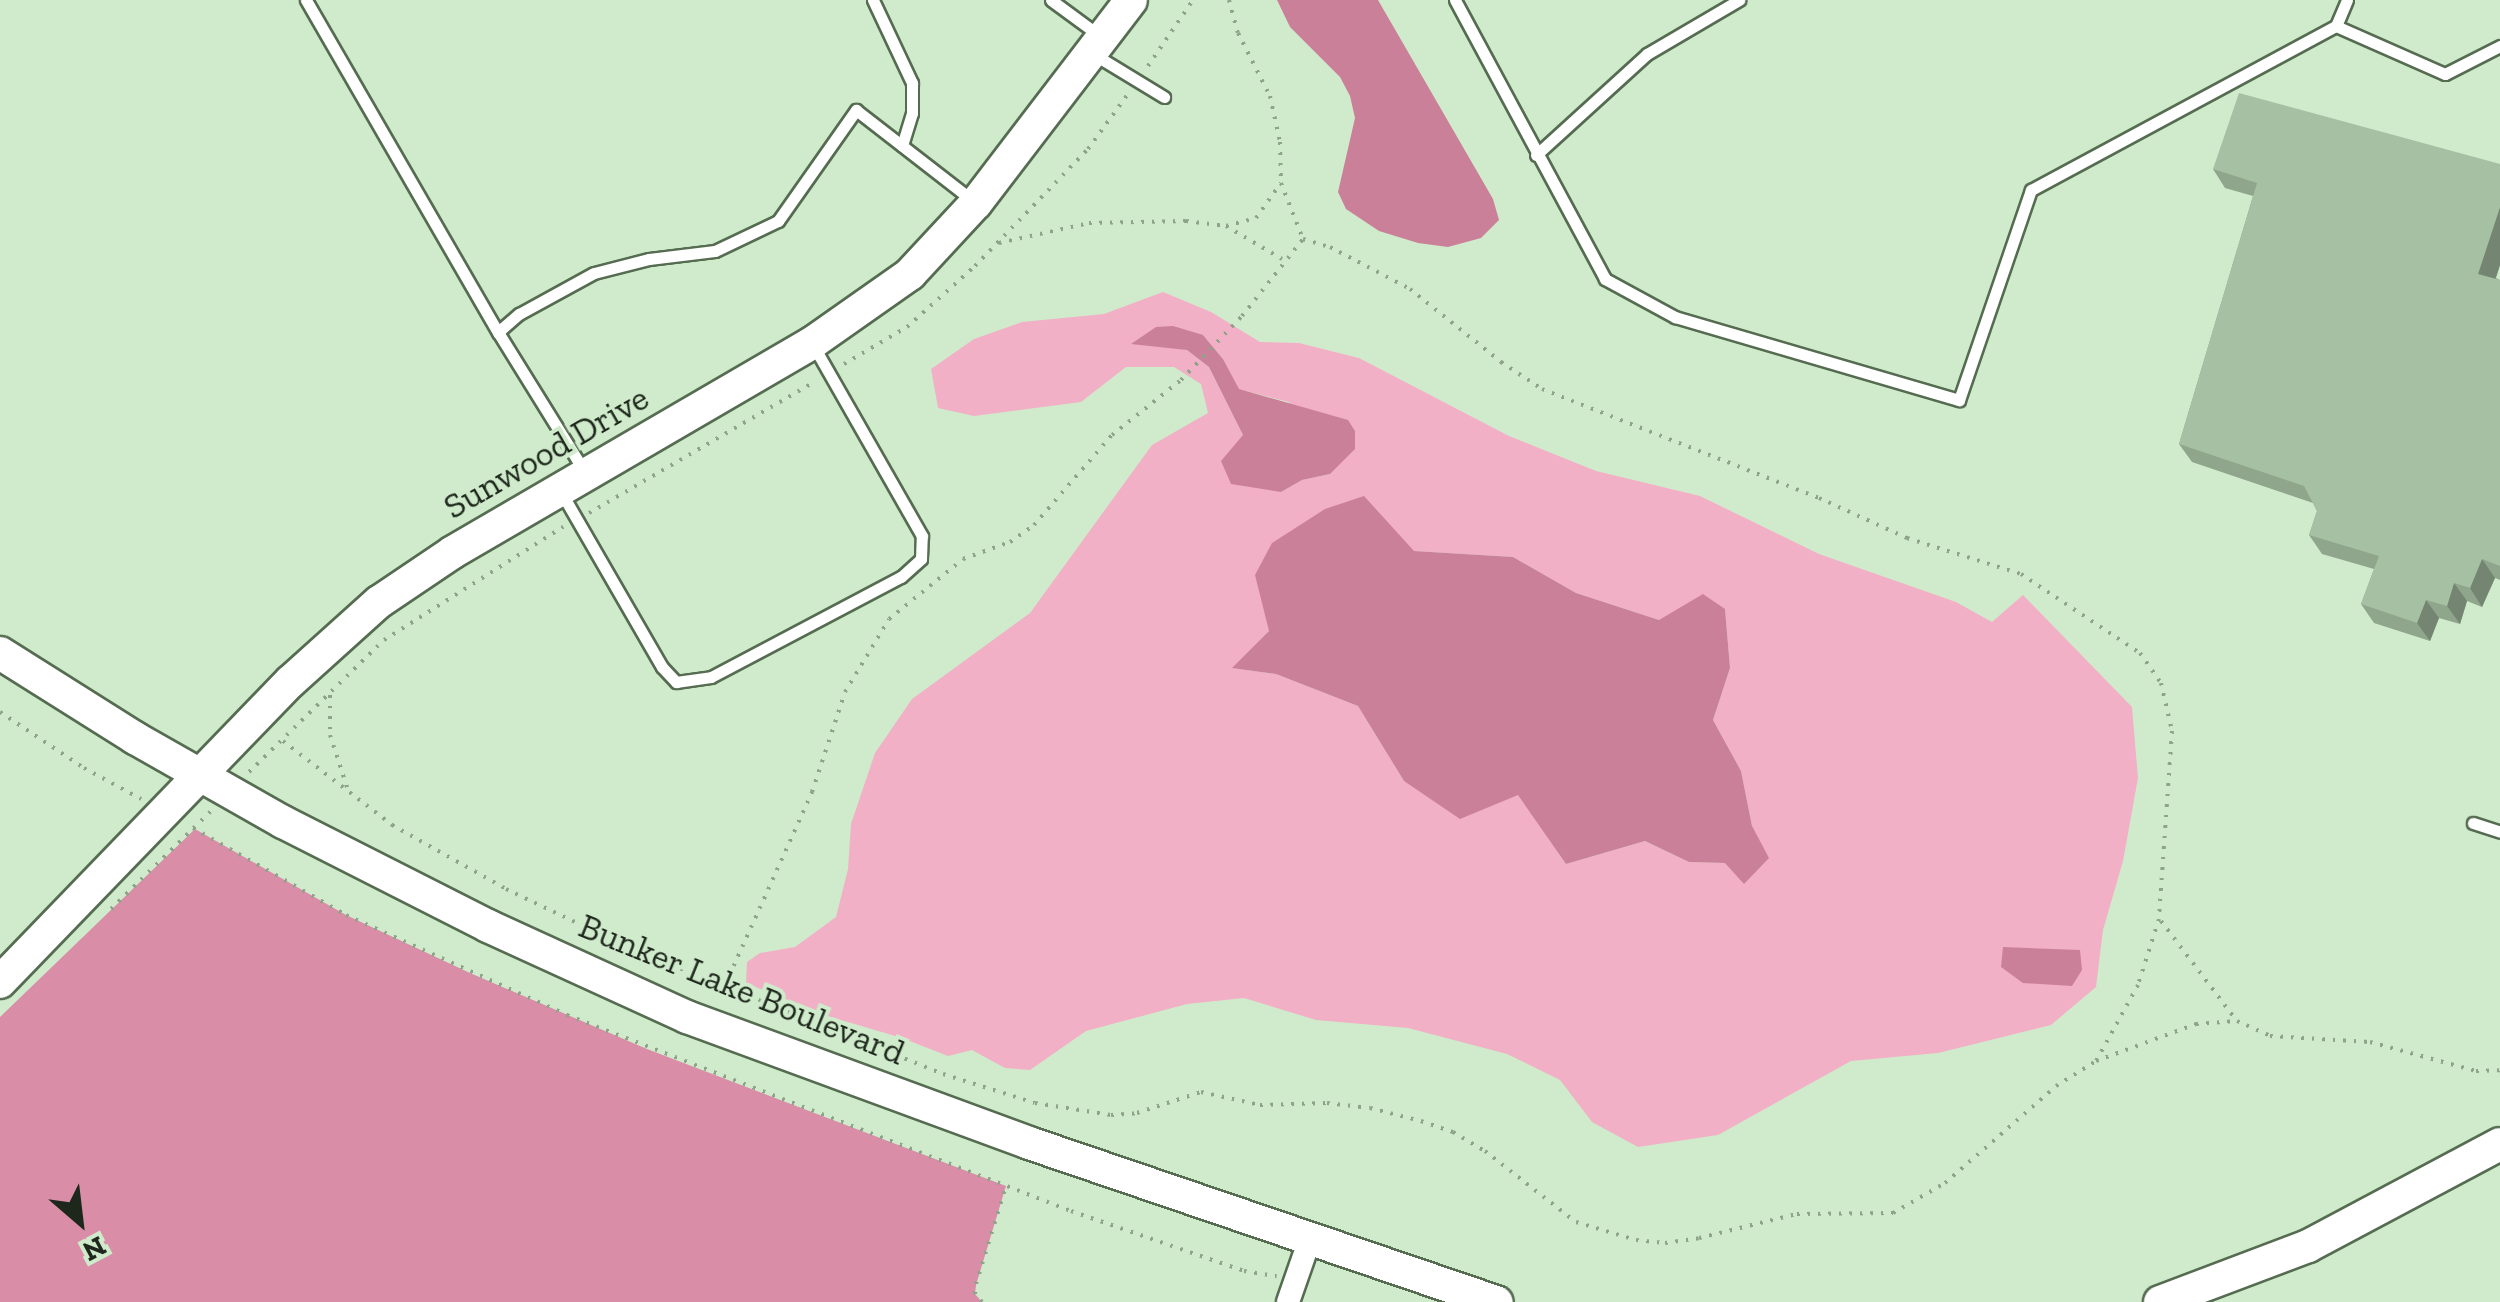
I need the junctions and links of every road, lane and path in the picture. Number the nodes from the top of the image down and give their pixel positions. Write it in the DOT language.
graph roads {
  1 [pos="306,0"];
  2 [pos="873,0"];
  3 [pos="1051,0"];
  4 [pos="1131,0"];
  5 [pos="1230,0"];
  6 [pos="1455,0"];
  7 [pos="1738,0"];
  8 [pos="2347,0"];
  9 [pos="2336,26"];
  10 [pos="1096,45"];
  11 [pos="2500,46"];
  12 [pos="1164,97"];
  13 [pos="902,146"];
  14 [pos="1536,155"];
  15 [pos="1281,183"];
  16 [pos="976,202"];
  17 [pos="1226,226"];
  18 [pos="1303,239"];
  19 [pos="999,243"];
  20 [pos="1282,260"];
  21 [pos="498,332"];
  22 [pos="812,343"];
  23 [pos="574,483"];
  24 [pos="0,653"];
  25 [pos="330,694"];
  26 [pos="0,712"];
  27 [pos="259,762"];
  28 [pos="203,775"];
  29 [pos="349,792"];
  30 [pos="140,798"];
  31 [pos="2473,824"];
  32 [pos="195,828"];
  33 [pos="2500,832"];
  34 [pos="2159,919"];
  35 [pos="0,982"];
  36 [pos="724,986"];
  37 [pos="2237,1020"];
  38 [pos="2096,1061"];
  39 [pos="2500,1070"];
  40 [pos="2500,1144"];
  41 [pos="1006,1186"];
  42 [pos="1310,1239"];
  43 [pos="1296,1278"];
  44 [pos="982,1302"];
  45 [pos="1288,1302"];
  46 [pos="1497,1302"];
  47 [pos="2160,1302"];
  1 -- 21 [label="lane"];
  2 -- 13 [label="lane"];
  3 -- 10 [label="lane"];
  4 -- 10 [label="main road, Sunwood Drive"];
  5 -- 15 [label="path"];
  6 -- 14 [label="lane"];
  7 -- 14 [label="lane"];
  8 -- 9 [label="lane"];
  9 -- 11 [label="lane"];
  9 -- 14 [label="lane"];
  10 -- 12 [label="lane"];
  10 -- 16 [label="main road, Sunwood Drive"];
  13 -- 16 [label="lane"];
  13 -- 21 [label="lane"];
  15 -- 17 [label="path"];
  15 -- 18 [label="path"];
  16 -- 22 [label="main road, Sunwood Drive"];
  17 -- 19 [label="path"];
  17 -- 20 [label="path"];
  18 -- 20 [label="path"];
  18 -- 34 [label="path"];
  20 -- 36 [label="path"];
  21 -- 23 [label="lane"];
  22 -- 23 [label="main road, Sunwood Drive"];
  22 -- 23 [label="lane"];
  23 -- 28 [label="main road, Sunwood Drive"];
  24 -- 28 [label="main road, Bunker Lake Boulevard"];
  25 -- 29 [label="path"];
  26 -- 30 [label="path"];
  27 -- 29 [label="path"];
  28 -- 35 [label="main road, Sunwood Drive"];
  28 -- 42 [label="main road, Bunker Lake Boulevard"];
  29 -- 36 [label="path"];
  31 -- 33 [label="lane"];
  32 -- 41 [label="path"];
  34 -- 37 [label="path"];
  34 -- 38 [label="path"];
  36 -- 38 [label="path"];
  37 -- 38 [label="path"];
  37 -- 39 [label="path"];
  40 -- 47 [label="main road"];
  41 -- 43 [label="path"];
  41 -- 44 [label="path"];
  42 -- 43 [label="street"];
  42 -- 46 [label="main road, Bunker Lake Boulevard"];
  43 -- 45 [label="street"];
}
